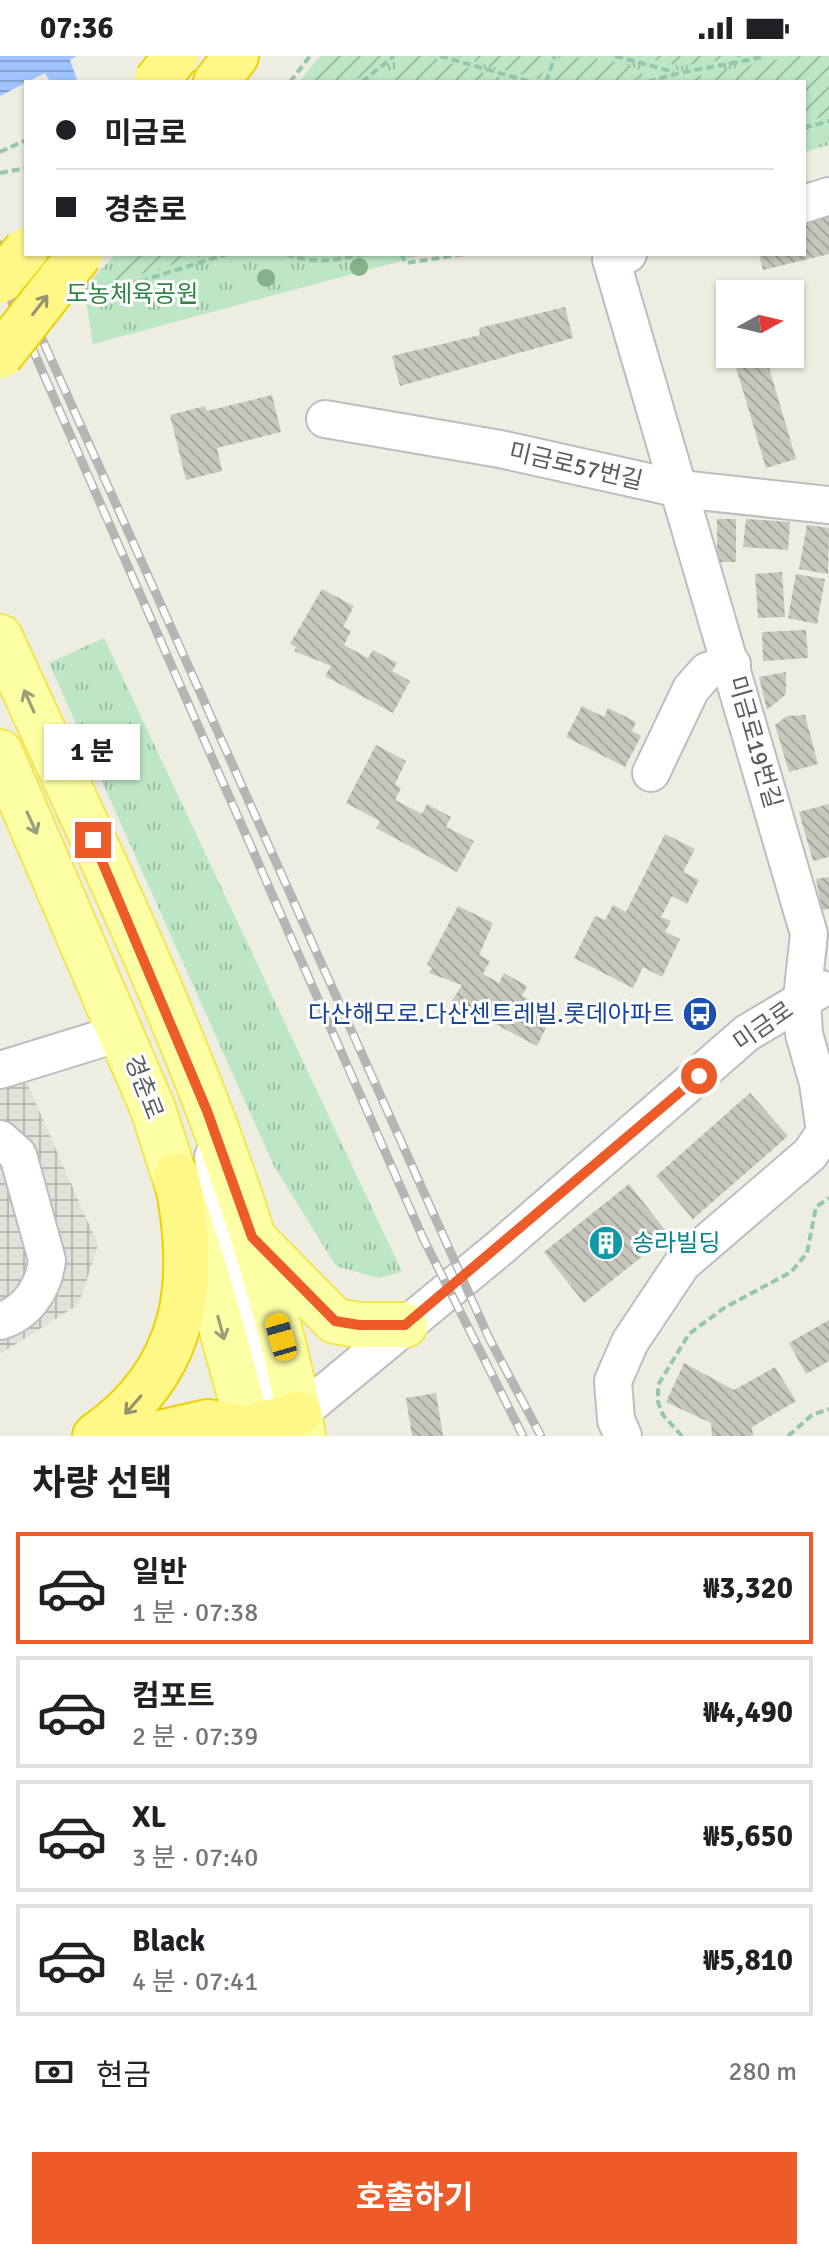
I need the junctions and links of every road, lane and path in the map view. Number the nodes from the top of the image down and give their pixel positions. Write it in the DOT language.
graph roads {
  1 [pos="176,56"];
  2 [pos="236,56"];
  3 [pos="310,56"];
  4 [pos="394,56"];
  5 [pos="440,56"];
  6 [pos="555,56"];
  7 [pos="615,56"];
  8 [pos="765,56"];
  9 [pos="677,72"];
  10 [pos="158,80"];
  11 [pos="218,80"];
  12 [pos="292,80"];
  13 [pos="364,80"];
  14 [pos="524,80"];
  15 [pos="547,80"];
  16 [pos="654,80"];
  17 [pos="829,121"];
  18 [pos="806,127"];
  19 [pos="24,141"];
  20 [pos="0,152"];
  21 [pos="24,168"];
  22 [pos="0,173"];
  23 [pos="829,196"];
  24 [pos="806,203"];
  25 [pos="24,252"];
  26 [pos="78,256"];
  27 [pos="221,256"];
  28 [pos="291,256"];
  29 [pos="356,256"];
  30 [pos="402,256"];
  31 [pos="452,256"];
  32 [pos="616,256"];
  33 [pos="0,281"];
  34 [pos="106,292"];
  35 [pos="0,356"];
  36 [pos="325,419"];
  37 [pos="680,489"];
  38 [pos="829,505"];
  39 [pos="0,637"];
  40 [pos="732,664"];
  41 [pos="0,752"];
  42 [pos="651,773"];
  43 [pos="816,991"];
  44 [pos="123,1032"];
  45 [pos="0,1070"];
  46 [pos="207,1111"];
  47 [pos="0,1139"];
  48 [pos="176,1175"];
  49 [pos="829,1198"];
  50 [pos="252,1237"];
  51 [pos="0,1321"];
  52 [pos="405,1325"];
  53 [pos="829,1409"];
  54 [pos="273,1430"];
  55 [pos="95,1436"];
  56 [pos="147,1436"];
  57 [pos="623,1436"];
  58 [pos="682,1436"];
  59 [pos="788,1436"];
  1 -- 10 [label="highway, bridge"];
  2 -- 11 [label="highway"];
  3 -- 12 [label="path"];
  4 -- 13 [label="path"];
  5 -- 14 [label="path"];
  6 -- 15 [label="path"];
  7 -- 9 [label="path"];
  8 -- 9 [label="path"];
  9 -- 16 [label="path"];
  17 -- 18 [label="path"];
  19 -- 20 [label="path"];
  21 -- 22 [label="path"];
  23 -- 24 [label="street"];
  25 -- 33 [label="highway, bridge"];
  35 -- 26 [label="highway, one-way, bridge"];
  27 -- 34 [label="path"];
  28 -- 29 [label="path"];
  30 -- 31 [label="path"];
  32 -- 37 [label="street, 미금로19번길"];
  36 -- 37 [label="street, 미금로57번길"];
  37 -- 38 [label="street, 미금로57번길"];
  37 -- 40 [label="street, 미금로19번길"];
  46 -- 39 [label="main road, 경춘로, one-way"];
  40 -- 42 [label="street"];
  40 -- 43 [label="street, 미금로19번길"];
  41 -- 44 [label="main road, 경춘로, one-way"];
  43 -- 52 [label="street, 미금로"];
  43 -- 57 [label="street, 미금로19번길"];
  44 -- 45 [label="street"];
  44 -- 48 [label="main road, 경춘로"];
  46 -- 50 [label="main road, 경춘로"];
  46 -- 54 [label="street"];
  47 -- 51 [label="street"];
  48 -- 54 [label="main road, 경춘로, one-way"];
  48 -- 55 [label="highway, one-way"];
  49 -- 58 [label="path"];
  50 -- 52 [label="main road"];
  50 -- 54 [label="main road, 경춘로"];
  52 -- 54 [label="street, 미금로"];
  53 -- 59 [label="path"];
  54 -- 56 [label="highway"];
}
